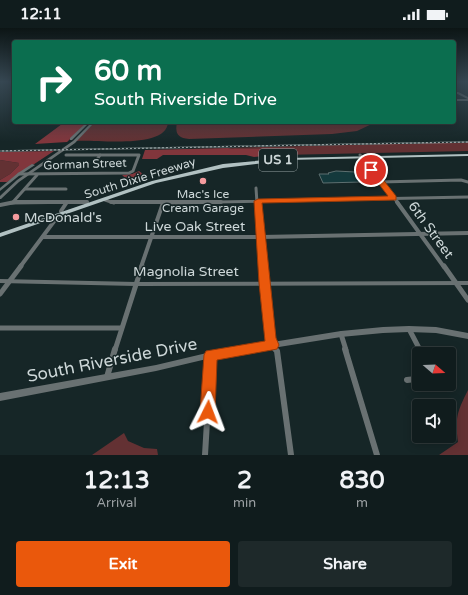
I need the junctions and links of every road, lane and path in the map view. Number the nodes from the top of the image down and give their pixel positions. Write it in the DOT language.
graph roads {
  1 [pos="87,124"];
  2 [pos="92,124"];
  3 [pos="64,145"];
  4 [pos="69,145"];
  5 [pos="468,154"];
  6 [pos="50,155"];
  7 [pos="55,155"];
  8 [pos="66,155"];
  9 [pos="100,155"];
  10 [pos="361,156"];
  11 [pos="96,161"];
  12 [pos="19,174"];
  13 [pos="26,174"];
  14 [pos="37,175"];
  15 [pos="173,175"];
  16 [pos="380,182"];
  17 [pos="467,182"];
  18 [pos="256,188"];
  19 [pos="25,189"];
  20 [pos="66,189"];
  21 [pos="0,190"];
  22 [pos="468,197"];
  23 [pos="0,198"];
  24 [pos="103,198"];
  25 [pos="394,198"];
  26 [pos="258,201"];
  27 [pos="13,202"];
  28 [pos="67,202"];
  29 [pos="90,203"];
  30 [pos="163,203"];
  31 [pos="0,205"];
  32 [pos="59,213"];
  33 [pos="0,231"];
  34 [pos="468,233"];
  35 [pos="420,234"];
  36 [pos="0,235"];
  37 [pos="43,237"];
  38 [pos="152,237"];
  39 [pos="261,237"];
  40 [pos="0,281"];
  41 [pos="9,282"];
  42 [pos="264,283"];
  43 [pos="468,283"];
  44 [pos="136,284"];
  45 [pos="457,284"];
  46 [pos="0,294"];
  47 [pos="468,300"];
  48 [pos="0,328"];
  49 [pos="121,328"];
  50 [pos="409,329"];
  51 [pos="341,334"];
  52 [pos="468,336"];
  53 [pos="272,345"];
  54 [pos="418,347"];
  55 [pos="211,355"];
  56 [pos="107,377"];
  57 [pos="412,379"];
  58 [pos="407,380"];
  59 [pos="0,397"];
  60 [pos="205,455"];
  61 [pos="291,455"];
  62 [pos="377,455"];
  1 -- 3 [label="street"];
  2 -- 4 [label="street"];
  3 -- 4 [label="street"];
  3 -- 6 [label="street"];
  4 -- 7 [label="street"];
  5 -- 10 [label="main road, US 1"];
  6 -- 7 [label="street"];
  6 -- 12 [label="street"];
  7 -- 13 [label="street"];
  8 -- 9 [label="street, Gorman Street"];
  9 -- 11 [label="street"];
  9 -- 14 [label="street, Gorman Street"];
  10 -- 15 [label="main road, South Dixie Freeway / US 1"];
  10 -- 16 [label="street, 6th Street"];
  12 -- 13 [label="street, Gorman Street"];
  12 -- 21 [label="street"];
  13 -- 14 [label="street, Gorman Street"];
  13 -- 23 [label="street"];
  14 -- 19 [label="street"];
  15 -- 24 [label="main road, South Dixie Freeway / US 1"];
  15 -- 24 [label="main road, South Dixie Freeway / US 1"];
  16 -- 17 [label="street"];
  16 -- 25 [label="street, 6th Street"];
  18 -- 26 [label="street"];
  19 -- 20 [label="street"];
  19 -- 27 [label="street"];
  22 -- 25 [label="street"];
  24 -- 29 [label="main road, South Dixie Freeway / US 1"];
  24 -- 30 [label="street"];
  25 -- 26 [label="street"];
  25 -- 35 [label="street, 6th Street"];
  26 -- 30 [label="street"];
  26 -- 39 [label="street"];
  27 -- 28 [label="street"];
  27 -- 31 [label="street"];
  28 -- 29 [label="street"];
  28 -- 32 [label="street"];
  29 -- 32 [label="main road, South Dixie Freeway / US 1"];
  30 -- 38 [label="street"];
  32 -- 33 [label="main road, South Dixie Freeway / US 1"];
  32 -- 36 [label="main road, South Dixie Freeway / US 1"];
  32 -- 37 [label="street"];
  34 -- 35 [label="street, Live Oak Street"];
  35 -- 39 [label="street, Live Oak Street"];
  35 -- 45 [label="street, 6th Street"];
  37 -- 38 [label="street, Live Oak Street"];
  37 -- 41 [label="street"];
  38 -- 39 [label="street, Live Oak Street"];
  38 -- 44 [label="street"];
  39 -- 42 [label="street"];
  40 -- 41 [label="street, Magnolia Street"];
  41 -- 44 [label="street, Magnolia Street"];
  41 -- 46 [label="street"];
  42 -- 44 [label="street, Magnolia Street"];
  42 -- 45 [label="street, Magnolia Street"];
  42 -- 53 [label="street"];
  43 -- 45 [label="street, Magnolia Street"];
  44 -- 49 [label="street"];
  45 -- 47 [label="street, 6th Street"];
  48 -- 49 [label="street"];
  49 -- 56 [label="street"];
  50 -- 51 [label="street, South Riverside Drive"];
  50 -- 52 [label="street, South Riverside Drive"];
  50 -- 54 [label="street"];
  51 -- 53 [label="street, South Riverside Drive"];
  51 -- 62 [label="street"];
  53 -- 55 [label="street, South Riverside Drive"];
  53 -- 61 [label="street"];
  55 -- 56 [label="street, South Riverside Drive"];
  55 -- 60 [label="street"];
  56 -- 59 [label="street, South Riverside Drive"];
  57 -- 58 [label="street"];
}
